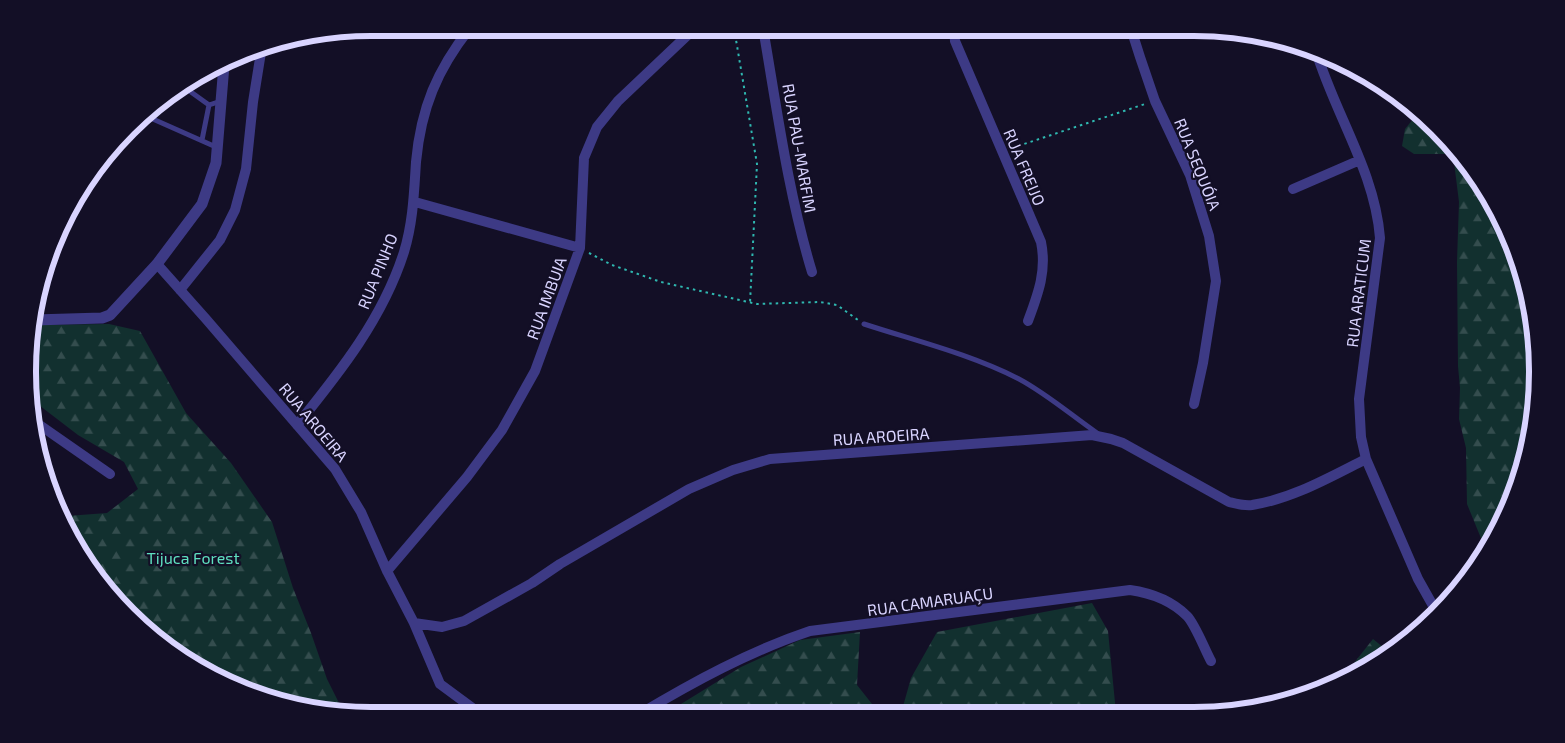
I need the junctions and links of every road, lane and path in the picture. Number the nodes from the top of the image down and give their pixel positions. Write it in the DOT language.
graph roads {
  1 [pos="464,36"];
  2 [pos="686,36"];
  3 [pos="735,36"];
  4 [pos="764,36"];
  5 [pos="955,36"];
  6 [pos="1133,36"];
  7 [pos="260,55"];
  8 [pos="1320,61"];
  9 [pos="222,72"];
  10 [pos="189,91"];
  11 [pos="1155,100"];
  12 [pos="222,101"];
  13 [pos="209,105"];
  14 [pos="151,118"];
  15 [pos="202,140"];
  16 [pos="218,147"];
  17 [pos="1002,151"];
  18 [pos="1360,160"];
  19 [pos="1293,189"];
  20 [pos="415,202"];
  21 [pos="580,248"];
  22 [pos="157,264"];
  23 [pos="812,272"];
  24 [pos="180,290"];
  25 [pos="750,303"];
  26 [pos="40,320"];
  27 [pos="1028,321"];
  28 [pos="864,324"];
  29 [pos="1194,404"];
  30 [pos="298,425"];
  31 [pos="41,426"];
  32 [pos="1103,437"];
  33 [pos="1366,459"];
  34 [pos="110,474"];
  35 [pos="387,571"];
  36 [pos="1433,607"];
  37 [pos="414,623"];
  38 [pos="1211,661"];
  39 [pos="471,707"];
  40 [pos="653,707"];
  1 -- 20 [label="street, RUA PINHO"];
  2 -- 21 [label="street, RUA IMBUIA"];
  3 -- 25 [label="path"];
  4 -- 23 [label="street, RUA PAU-MARFIM"];
  5 -- 17 [label="street, RUA FREIJO"];
  6 -- 11 [label="street, RUA SEQUÓIA"];
  7 -- 24 [label="street"];
  8 -- 18 [label="street, RUA ARATICUM"];
  9 -- 12 [label="street"];
  10 -- 13 [label="lane"];
  11 -- 17 [label="path"];
  11 -- 29 [label="street, RUA SEQUÓIA"];
  12 -- 13 [label="lane"];
  12 -- 16 [label="street"];
  13 -- 15 [label="lane"];
  14 -- 15 [label="lane"];
  15 -- 16 [label="lane"];
  16 -- 22 [label="street"];
  17 -- 27 [label="street, RUA FREIJO"];
  18 -- 19 [label="street"];
  18 -- 33 [label="street, RUA ARATICUM"];
  20 -- 21 [label="street"];
  20 -- 30 [label="street, RUA PINHO"];
  21 -- 25 [label="path"];
  21 -- 35 [label="street, RUA IMBUIA"];
  22 -- 24 [label="street, RUA AROEIRA"];
  22 -- 26 [label="street"];
  24 -- 30 [label="street, RUA AROEIRA"];
  25 -- 28 [label="path"];
  28 -- 32 [label="lane"];
  30 -- 35 [label="street, RUA AROEIRA"];
  31 -- 34 [label="street"];
  32 -- 33 [label="street, RUA AROEIRA"];
  32 -- 37 [label="street, RUA AROEIRA"];
  33 -- 36 [label="street, RUA ARATICUM"];
  35 -- 37 [label="street, RUA AROEIRA"];
  37 -- 39 [label="street, RUA AROEIRA"];
  38 -- 40 [label="street, RUA CAMARUAÇU"];
}
